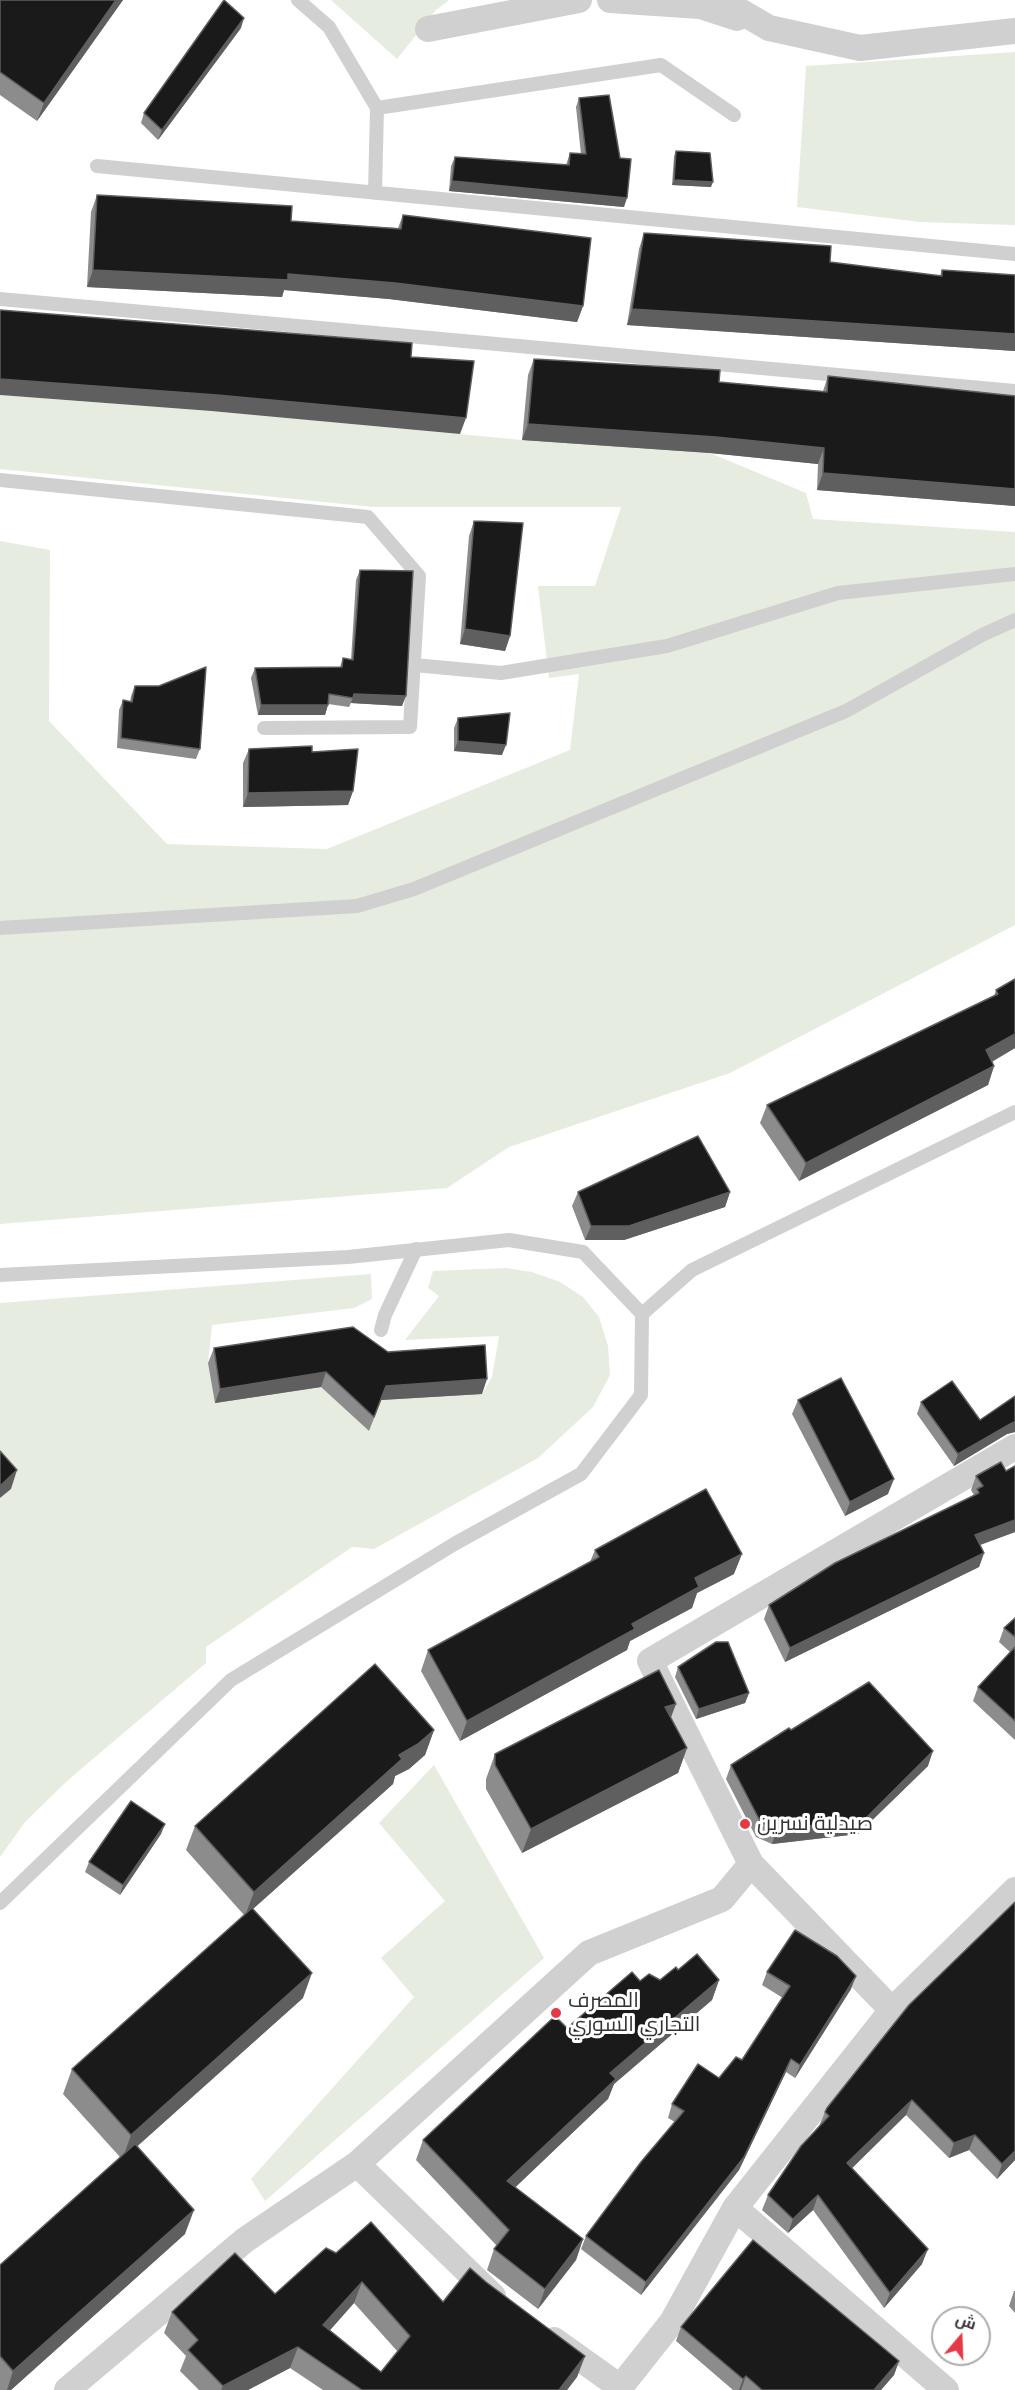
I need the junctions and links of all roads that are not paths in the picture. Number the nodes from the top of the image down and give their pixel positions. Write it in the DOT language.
graph roads {
  1 [pos="298,0"];
  2 [pos="579,0"];
  3 [pos="610,0"];
  4 [pos="721,0"];
  5 [pos="769,28"];
  6 [pos="428,29"];
  7 [pos="1015,31"];
  8 [pos="376,108"];
  9 [pos="734,115"];
  10 [pos="97,166"];
  11 [pos="375,193"];
  12 [pos="1015,254"];
  13 [pos="0,298"];
  14 [pos="1015,391"];
  15 [pos="0,480"];
  16 [pos="1015,574"];
  17 [pos="1015,620"];
  18 [pos="414,665"];
  19 [pos="264,728"];
  20 [pos="0,928"];
  21 [pos="1015,1112"];
  22 [pos="416,1249"];
  23 [pos="0,1275"];
  24 [pos="642,1314"];
  25 [pos="381,1330"];
  26 [pos="1015,1448"];
  27 [pos="751,1864"];
  28 [pos="1015,1890"];
  29 [pos="0,1903"];
  30 [pos="892,2010"];
  31 [pos="357,2164"];
  32 [pos="735,2208"];
  33 [pos="619,2388"];
  34 [pos="67,2390"];
  35 [pos="946,2390"];
  1 -- 8 [label="lane"];
  2 -- 6 [label="street"];
  3 -- 5 [label="street"];
  4 -- 5 [label="street"];
  5 -- 7 [label="street"];
  8 -- 9 [label="lane"];
  8 -- 11 [label="lane"];
  10 -- 11 [label="lane"];
  11 -- 12 [label="lane"];
  13 -- 14 [label="lane"];
  15 -- 18 [label="lane"];
  16 -- 18 [label="lane"];
  17 -- 20 [label="lane"];
  18 -- 19 [label="lane"];
  21 -- 24 [label="lane"];
  22 -- 23 [label="lane"];
  22 -- 24 [label="lane"];
  22 -- 25 [label="lane"];
  24 -- 29 [label="lane"];
  26 -- 27 [label="street"];
  27 -- 30 [label="street"];
  27 -- 31 [label="street"];
  28 -- 30 [label="street"];
  30 -- 32 [label="street"];
  31 -- 33 [label="street"];
  31 -- 34 [label="street"];
  32 -- 33 [label="street"];
  32 -- 35 [label="street"];
}
